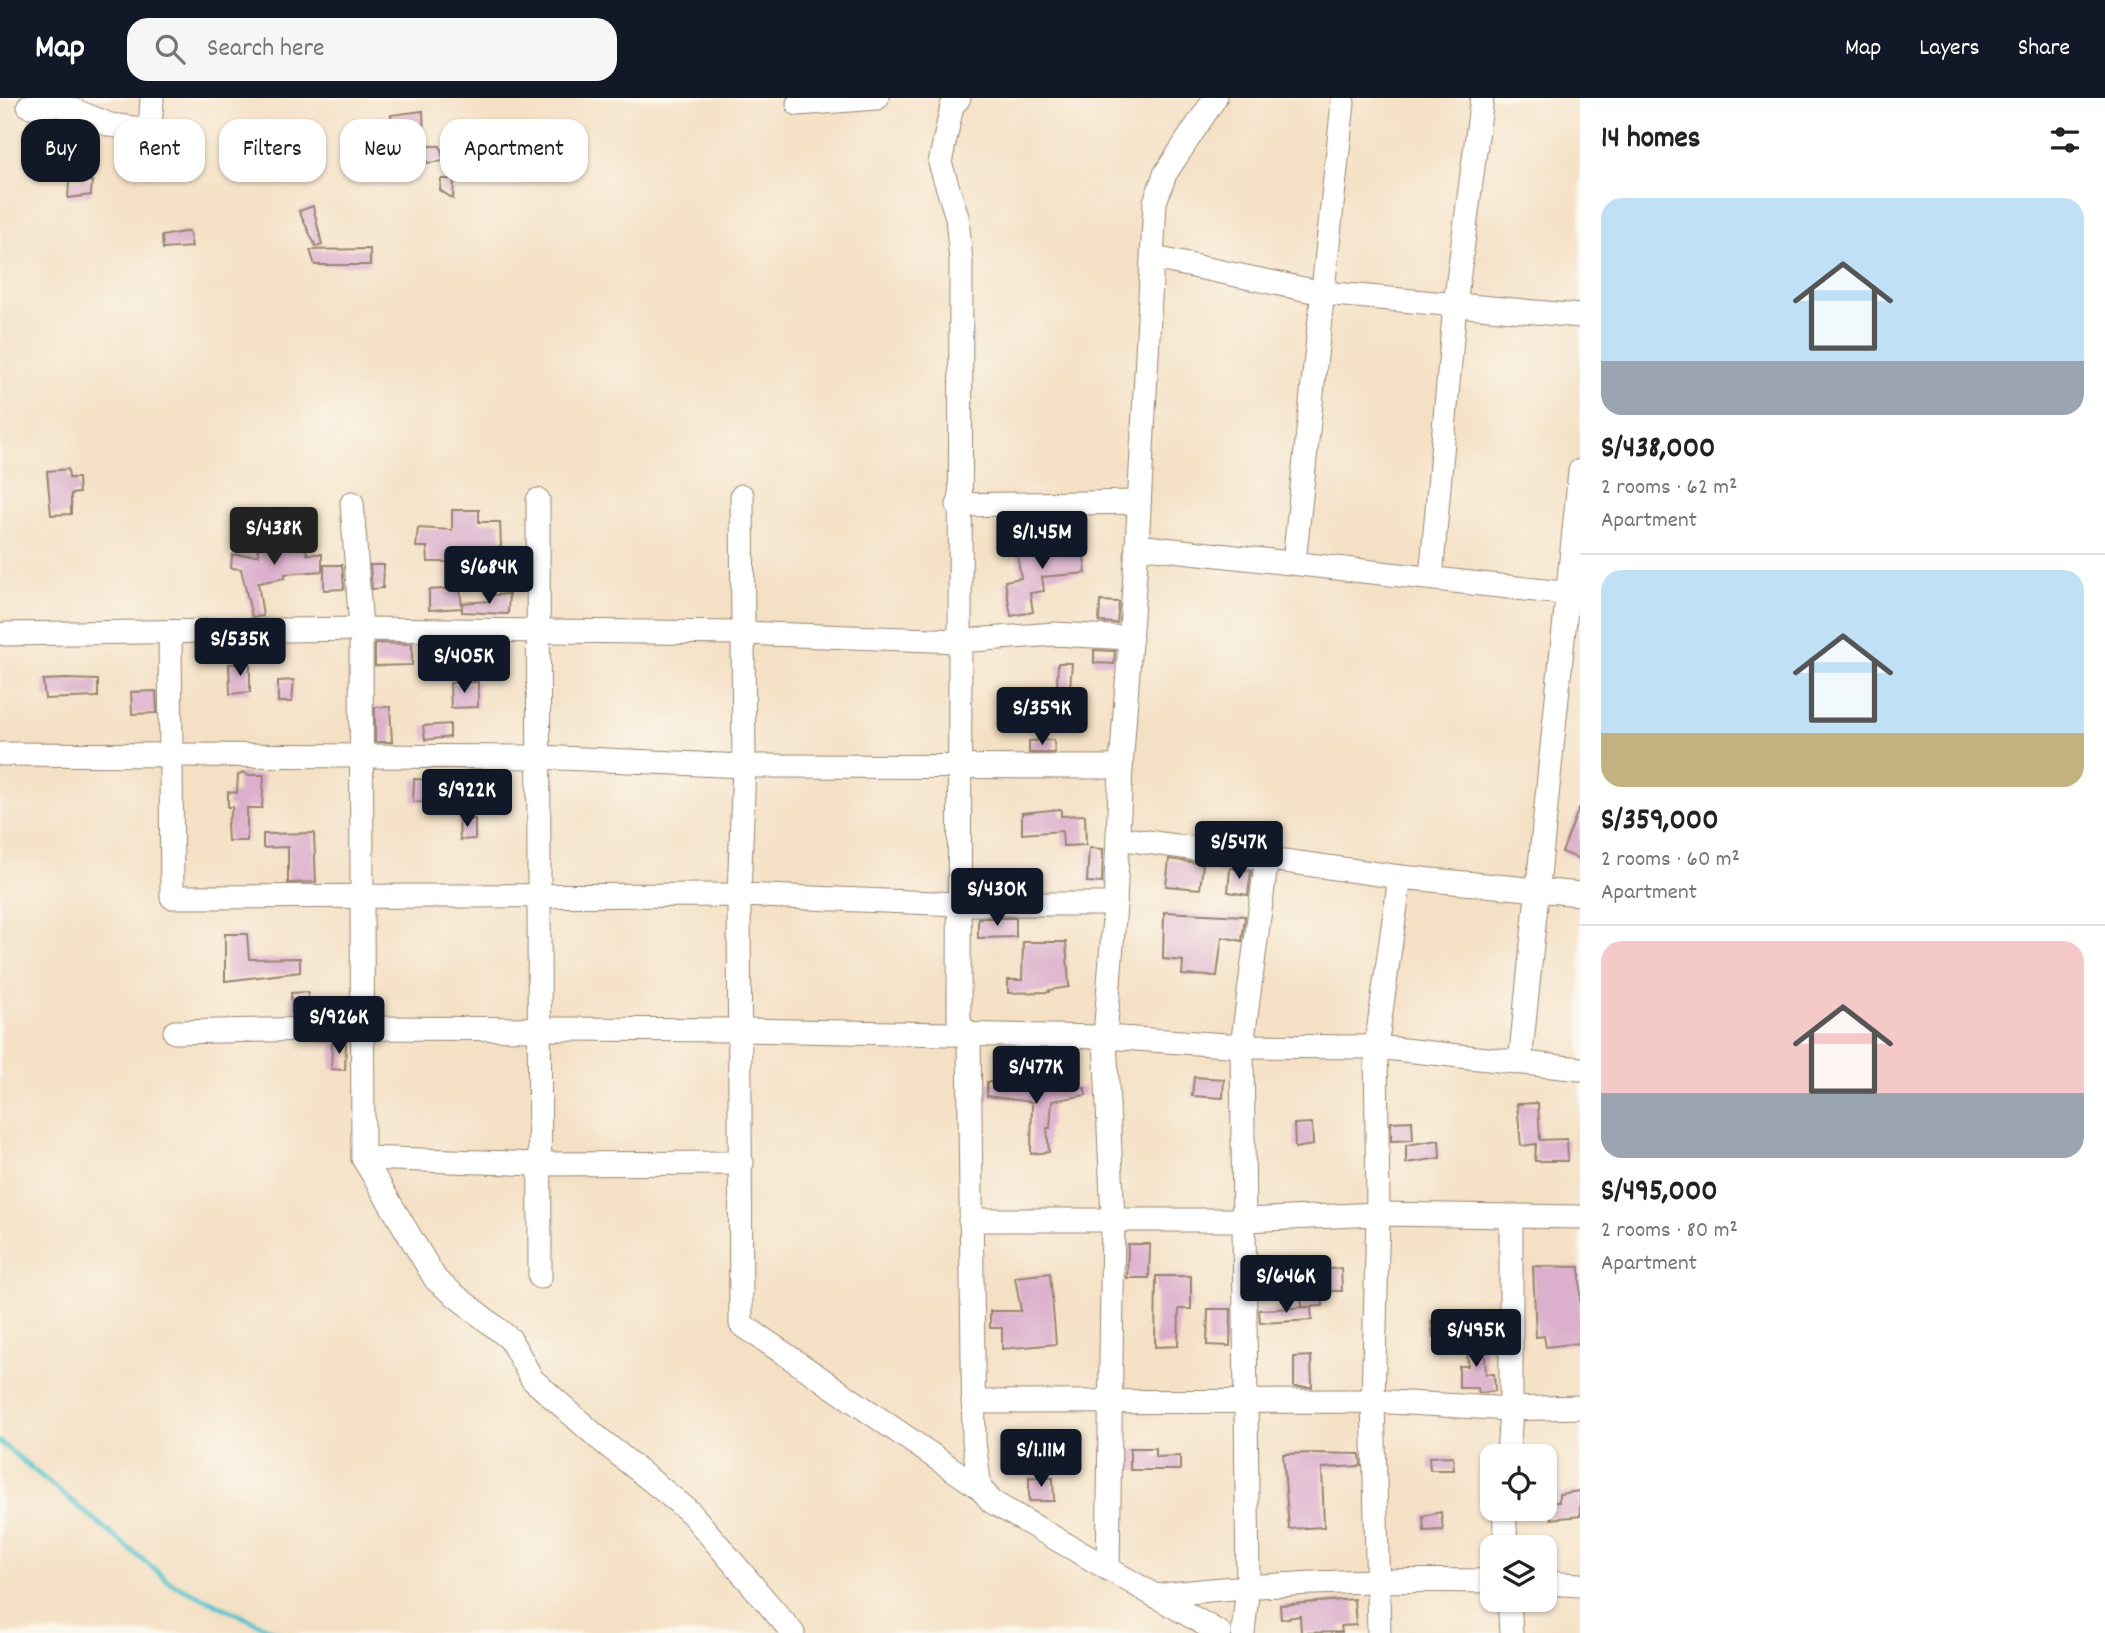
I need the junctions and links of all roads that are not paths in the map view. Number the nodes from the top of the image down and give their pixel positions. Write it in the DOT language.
graph roads {
  1 [pos="152,98"];
  2 [pos="877,98"];
  3 [pos="958,98"];
  4 [pos="1215,98"];
  5 [pos="1482,98"];
  6 [pos="1343,103"];
  7 [pos="798,104"];
  8 [pos="29,106"];
  9 [pos="1154,258"];
  10 [pos="1323,293"];
  11 [pos="1455,304"];
  12 [pos="1580,316"];
  13 [pos="1580,471"];
  14 [pos="742,496"];
  15 [pos="538,500"];
  16 [pos="1139,502"];
  17 [pos="352,503"];
  18 [pos="958,506"];
  19 [pos="1137,546"];
  20 [pos="1294,562"];
  21 [pos="1430,578"];
  22 [pos="1574,595"];
  23 [pos="361,629"];
  24 [pos="170,632"];
  25 [pos="538,632"];
  26 [pos="742,633"];
  27 [pos="5,634"];
  28 [pos="1131,638"];
  29 [pos="960,641"];
  30 [pos="171,753"];
  31 [pos="1,754"];
  32 [pos="361,754"];
  33 [pos="537,757"];
  34 [pos="744,766"];
  35 [pos="1121,767"];
  36 [pos="958,768"];
  37 [pos="1118,838"];
  38 [pos="1267,857"];
  39 [pos="1399,877"];
  40 [pos="1537,890"];
  41 [pos="1580,894"];
  42 [pos="739,895"];
  43 [pos="538,896"];
  44 [pos="362,897"];
  45 [pos="958,904"];
  46 [pos="1115,904"];
  47 [pos="361,1028"];
  48 [pos="539,1029"];
  49 [pos="742,1030"];
  50 [pos="174,1032"];
  51 [pos="969,1035"];
  52 [pos="1105,1037"];
  53 [pos="1242,1046"];
  54 [pos="1376,1047"];
  55 [pos="1520,1063"];
  56 [pos="1580,1069"];
  57 [pos="363,1158"];
  58 [pos="742,1163"];
  59 [pos="540,1164"];
  60 [pos="1378,1214"];
  61 [pos="1580,1217"];
  62 [pos="1511,1218"];
  63 [pos="970,1220"];
  64 [pos="1113,1220"];
  65 [pos="1245,1220"];
  66 [pos="540,1276"];
  67 [pos="1112,1400"];
  68 [pos="1245,1400"];
  69 [pos="1373,1401"];
  70 [pos="973,1402"];
  71 [pos="1580,1407"];
  72 [pos="1511,1409"];
  73 [pos="1509,1444"];
  74 [pos="980,1488"];
  75 [pos="1108,1569"];
  76 [pos="1378,1579"];
  77 [pos="1480,1581"];
  78 [pos="1557,1584"];
  79 [pos="1248,1585"];
  80 [pos="1580,1585"];
  81 [pos="1155,1596"];
  82 [pos="1510,1612"];
  83 [pos="793,1633"];
  84 [pos="1220,1633"];
  85 [pos="1243,1633"];
  86 [pos="1379,1633"];
  87 [pos="1511,1633"];
  1 -- 8 [label="street"];
  2 -- 7 [label="street"];
  3 -- 18 [label="street"];
  4 -- 9 [label="street"];
  5 -- 11 [label="street"];
  6 -- 10 [label="street"];
  9 -- 10 [label="street"];
  9 -- 16 [label="street"];
  10 -- 11 [label="street"];
  10 -- 20 [label="street"];
  11 -- 12 [label="street"];
  11 -- 21 [label="street"];
  13 -- 22 [label="street"];
  14 -- 26 [label="street"];
  15 -- 25 [label="street"];
  16 -- 18 [label="street"];
  16 -- 19 [label="street"];
  17 -- 23 [label="street"];
  18 -- 29 [label="street"];
  19 -- 20 [label="street"];
  19 -- 28 [label="street"];
  20 -- 21 [label="street"];
  21 -- 22 [label="street"];
  22 -- 40 [label="street"];
  23 -- 24 [label="street"];
  23 -- 25 [label="street"];
  23 -- 32 [label="street"];
  24 -- 27 [label="street"];
  24 -- 30 [label="street"];
  25 -- 26 [label="street"];
  25 -- 33 [label="street"];
  26 -- 29 [label="street"];
  26 -- 34 [label="street"];
  28 -- 29 [label="street"];
  28 -- 35 [label="street"];
  29 -- 36 [label="street"];
  30 -- 31 [label="street"];
  30 -- 32 [label="street"];
  30 -- 44 [label="street"];
  32 -- 33 [label="street"];
  32 -- 44 [label="street"];
  33 -- 34 [label="street"];
  33 -- 43 [label="street"];
  34 -- 36 [label="street"];
  34 -- 42 [label="street"];
  35 -- 36 [label="street"];
  35 -- 37 [label="street"];
  36 -- 45 [label="street"];
  37 -- 38 [label="street"];
  37 -- 46 [label="street"];
  38 -- 39 [label="street"];
  38 -- 53 [label="street"];
  39 -- 40 [label="street"];
  39 -- 54 [label="street"];
  40 -- 41 [label="street"];
  40 -- 55 [label="street"];
  42 -- 43 [label="street"];
  42 -- 45 [label="street"];
  42 -- 49 [label="street"];
  43 -- 44 [label="street"];
  43 -- 48 [label="street"];
  44 -- 47 [label="street"];
  45 -- 46 [label="street"];
  45 -- 51 [label="street"];
  46 -- 52 [label="street"];
  47 -- 48 [label="street"];
  47 -- 50 [label="street"];
  47 -- 57 [label="street"];
  48 -- 49 [label="street"];
  48 -- 59 [label="street"];
  49 -- 51 [label="street"];
  49 -- 58 [label="street"];
  51 -- 52 [label="street"];
  51 -- 63 [label="street"];
  52 -- 53 [label="street"];
  52 -- 64 [label="street"];
  53 -- 54 [label="street"];
  53 -- 65 [label="street"];
  54 -- 55 [label="street"];
  54 -- 60 [label="street"];
  55 -- 56 [label="street"];
  57 -- 59 [label="street"];
  57 -- 83 [label="street"];
  58 -- 59 [label="street"];
  58 -- 74 [label="street"];
  59 -- 66 [label="street"];
  60 -- 62 [label="street"];
  60 -- 65 [label="street"];
  60 -- 69 [label="street"];
  61 -- 62 [label="street"];
  62 -- 72 [label="street"];
  63 -- 64 [label="street"];
  63 -- 70 [label="street"];
  64 -- 65 [label="street"];
  64 -- 67 [label="street"];
  65 -- 68 [label="street"];
  67 -- 68 [label="street"];
  67 -- 70 [label="street"];
  67 -- 75 [label="street"];
  68 -- 69 [label="street"];
  68 -- 79 [label="street"];
  69 -- 72 [label="street"];
  69 -- 76 [label="street"];
  70 -- 74 [label="street"];
  71 -- 72 [label="street"];
  72 -- 73 [label="street"];
  74 -- 75 [label="street"];
  75 -- 81 [label="street"];
  76 -- 77 [label="street"];
  76 -- 79 [label="street"];
  76 -- 86 [label="street"];
  78 -- 80 [label="street"];
  79 -- 81 [label="street"];
  79 -- 85 [label="street"];
  81 -- 84 [label="street"];
  82 -- 87 [label="street"];
}
